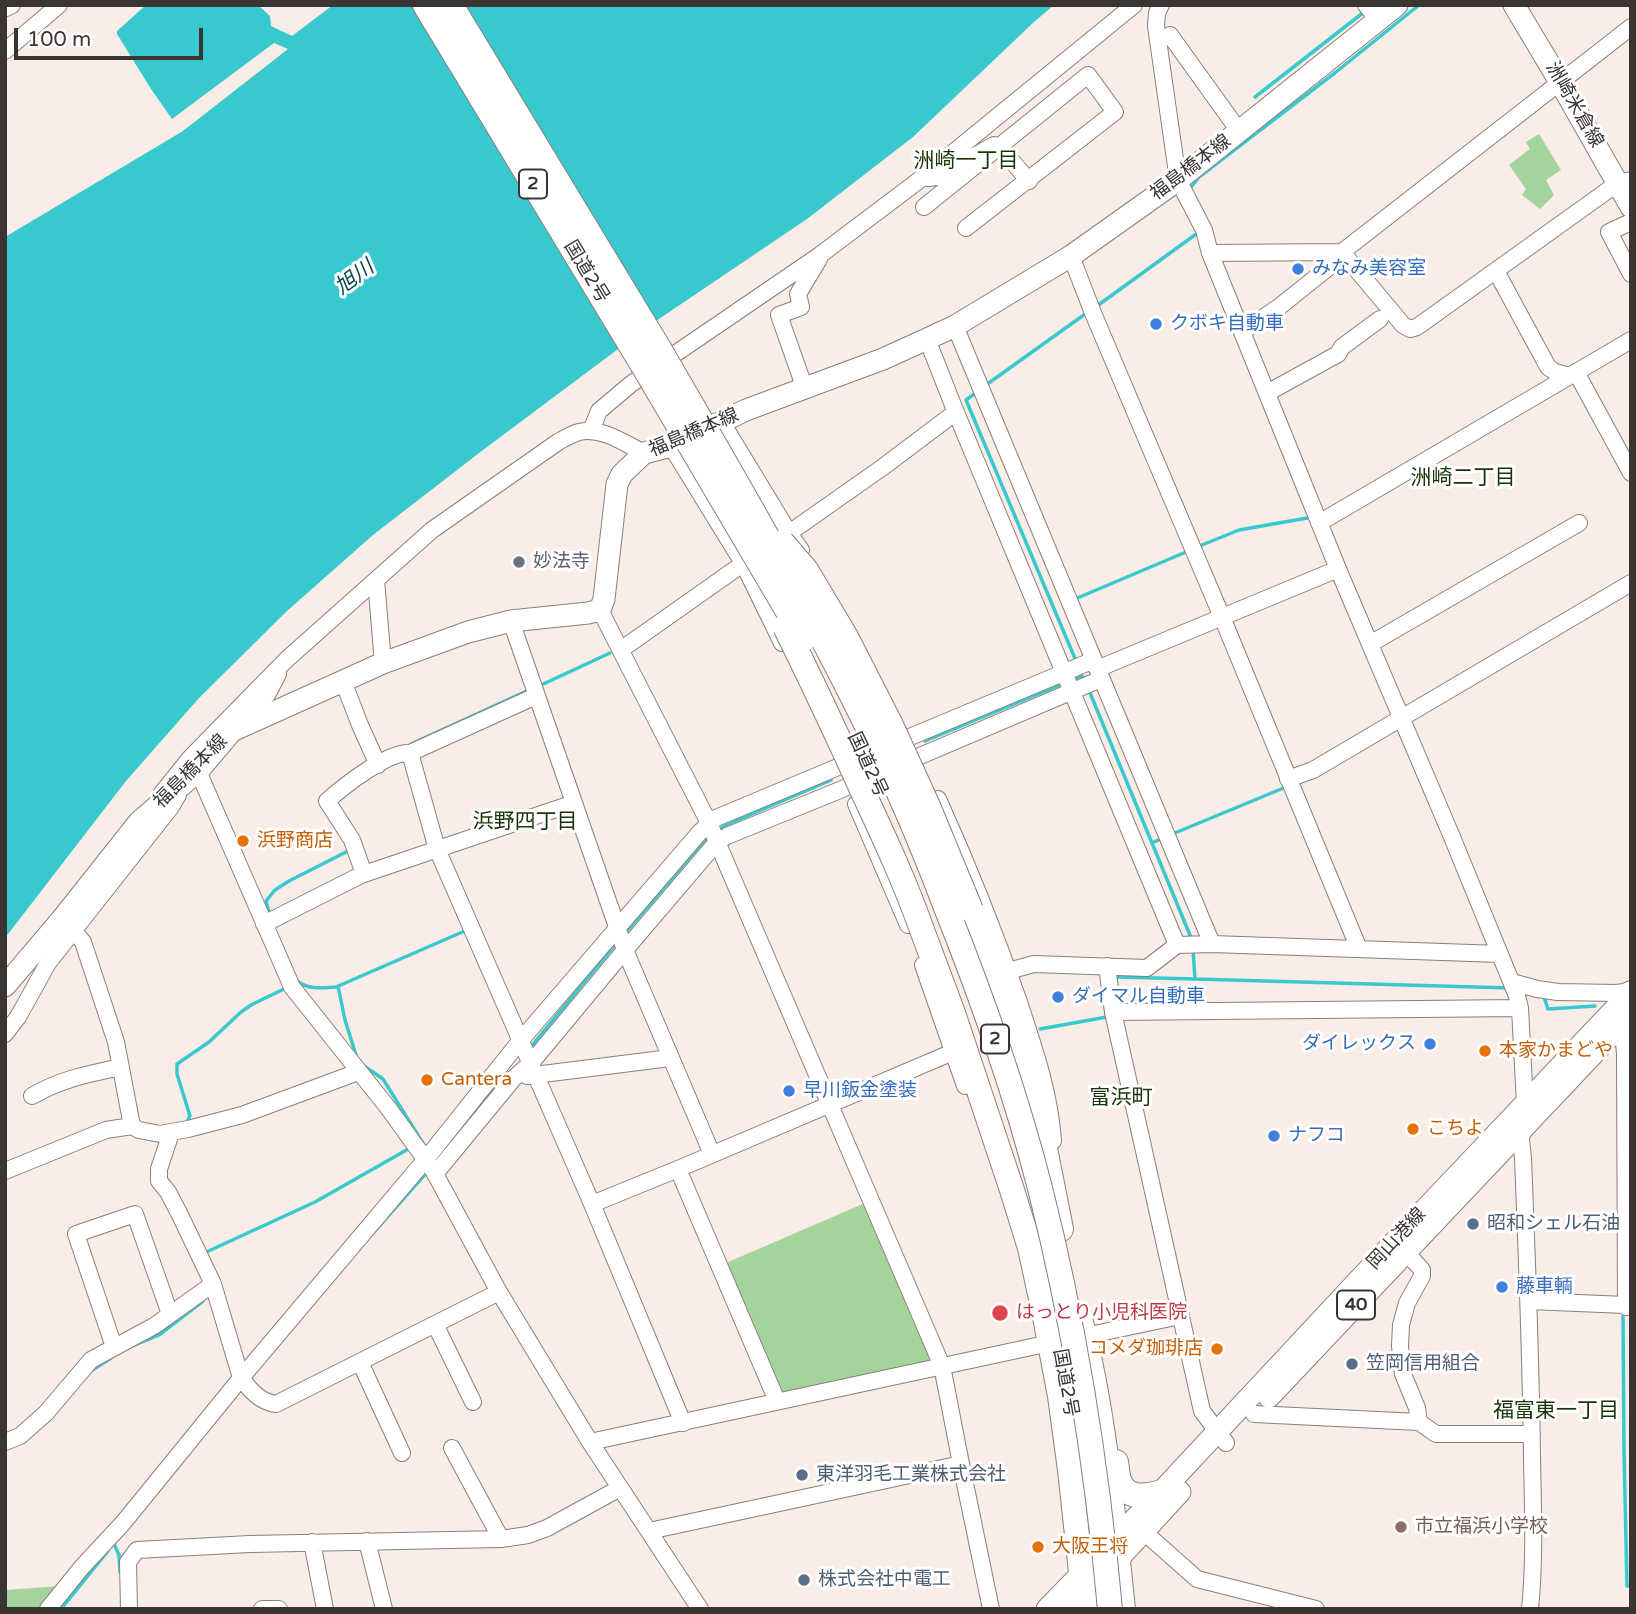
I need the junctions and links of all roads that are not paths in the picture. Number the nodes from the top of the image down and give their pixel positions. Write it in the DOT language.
graph roads {
  1 [pos="12,5"];
  2 [pos="59,5"];
  3 [pos="425,5"];
  4 [pos="451,5"];
  5 [pos="1134,5"];
  6 [pos="1161,5"];
  7 [pos="1397,5"];
  8 [pos="1514,5"];
  9 [pos="5,7"];
  10 [pos="1371,11"];
  11 [pos="1631,27"];
  12 [pos="1170,35"];
  13 [pos="5,51"];
  14 [pos="1560,82"];
  15 [pos="1239,131"];
  16 [pos="999,146"];
  17 [pos="922,178"];
  18 [pos="1028,181"];
  19 [pos="1625,182"];
  20 [pos="1183,188"];
  21 [pos="924,207"];
  22 [pos="1631,207"];
  23 [pos="1631,222"];
  24 [pos="966,228"];
  25 [pos="1342,252"];
  26 [pos="1210,253"];
  27 [pos="820,255"];
  28 [pos="1071,256"];
  29 [pos="1496,271"];
  30 [pos="1631,274"];
  31 [pos="1380,319"];
  32 [pos="955,326"];
  33 [pos="1242,332"];
  34 [pos="927,339"];
  35 [pos="1631,340"];
  36 [pos="1568,374"];
  37 [pos="805,388"];
  38 [pos="1267,393"];
  39 [pos="955,410"];
  40 [pos="721,421"];
  41 [pos="591,431"];
  42 [pos="671,446"];
  43 [pos="643,453"];
  44 [pos="1631,473"];
  45 [pos="753,510"];
  46 [pos="1319,523"];
  47 [pos="1579,523"];
  48 [pos="789,533"];
  49 [pos="750,561"];
  50 [pos="1338,569"];
  51 [pos="376,580"];
  52 [pos="1631,583"];
  53 [pos="600,610"];
  54 [pos="1222,617"];
  55 [pos="511,621"];
  56 [pos="1370,644"];
  57 [pos="622,649"];
  58 [pos="286,660"];
  59 [pos="383,663"];
  60 [pos="1081,676"];
  61 [pos="343,681"];
  62 [pos="535,691"];
  63 [pos="1404,722"];
  64 [pos="232,731"];
  65 [pos="909,737"];
  66 [pos="410,753"];
  67 [pos="919,757"];
  68 [pos="377,762"];
  69 [pos="839,766"];
  70 [pos="192,776"];
  71 [pos="1289,783"];
  72 [pos="848,787"];
  73 [pos="574,803"];
  74 [pos="139,822"];
  75 [pos="713,833"];
  76 [pos="437,849"];
  77 [pos="364,874"];
  78 [pos="269,921"];
  79 [pos="74,931"];
  80 [pos="621,939"];
  81 [pos="1212,944"];
  82 [pos="1177,945"];
  83 [pos="1359,949"];
  84 [pos="1500,954"];
  85 [pos="1107,966"];
  86 [pos="1008,971"];
  87 [pos="5,986"];
  88 [pos="1514,986"];
  89 [pos="1631,991"];
  90 [pos="1520,1008"];
  91 [pos="1113,1012"];
  92 [pos="1626,1019"];
  93 [pos="5,1034"];
  94 [pos="953,1052"];
  95 [pos="528,1057"];
  96 [pos="670,1058"];
  97 [pos="121,1067"];
  98 [pos="358,1072"];
  99 [pos="32,1096"];
  100 [pos="830,1104"];
  101 [pos="1525,1104"];
  102 [pos="132,1126"];
  103 [pos="1522,1130"];
  104 [pos="167,1133"];
  105 [pos="1628,1152"];
  106 [pos="712,1154"];
  107 [pos="427,1158"];
  108 [pos="678,1169"];
  109 [pos="5,1171"];
  110 [pos="1012,1190"];
  111 [pos="592,1204"];
  112 [pos="1059,1217"];
  113 [pos="1406,1252"];
  114 [pos="208,1287"];
  115 [pos="1073,1291"];
  116 [pos="499,1292"];
  117 [pos="1533,1302"];
  118 [pos="1628,1306"];
  119 [pos="170,1314"];
  120 [pos="1180,1316"];
  121 [pos="435,1324"];
  122 [pos="1085,1336"];
  123 [pos="1050,1343"];
  124 [pos="114,1348"];
  125 [pos="360,1362"];
  126 [pos="943,1366"];
  127 [pos="1094,1381"];
  128 [pos="244,1382"];
  129 [pos="777,1401"];
  130 [pos="473,1402"];
  131 [pos="1254,1414"];
  132 [pos="1419,1422"];
  133 [pos="683,1423"];
  134 [pos="1532,1434"];
  135 [pos="1222,1438"];
  136 [pos="5,1442"];
  137 [pos="590,1442"];
  138 [pos="452,1448"];
  139 [pos="402,1453"];
  140 [pos="961,1464"];
  141 [pos="620,1488"];
  142 [pos="1161,1492"];
  143 [pos="649,1531"];
  144 [pos="1144,1532"];
  145 [pos="501,1539"];
  146 [pos="367,1541"];
  147 [pos="312,1542"];
  148 [pos="1094,1581"];
  149 [pos="1273,1604"];
  150 [pos="48,1609"];
  151 [pos="129,1609"];
  152 [pos="262,1609"];
  153 [pos="279,1609"];
  154 [pos="325,1609"];
  155 [pos="384,1609"];
  156 [pos="700,1609"];
  157 [pos="991,1609"];
  158 [pos="1047,1609"];
  159 [pos="1110,1609"];
  160 [pos="1123,1609"];
  161 [pos="1316,1609"];
  162 [pos="1530,1609"];
  1 -- 9 [label="street"];
  2 -- 13 [label="street"];
  3 -- 49 [label="highway, 国道2号 / 2, bridge"];
  4 -- 45 [label="highway, 国道2号 / 2, bridge"];
  5 -- 17 [label="street"];
  6 -- 20 [label="street"];
  7 -- 10 [label="main road, 福島橋本線"];
  8 -- 14 [label="main road, 洲崎米倉線"];
  10 -- 15 [label="main road, 福島橋本線"];
  11 -- 14 [label="street"];
  12 -- 15 [label="street"];
  14 -- 19 [label="main road, 洲崎米倉線"];
  14 -- 25 [label="street"];
  15 -- 20 [label="main road, 福島橋本線"];
  16 -- 17 [label="street"];
  16 -- 18 [label="street"];
  16 -- 18 [label="street"];
  16 -- 21 [label="street"];
  17 -- 27 [label="street"];
  18 -- 24 [label="street"];
  19 -- 22 [label="main road, 洲崎米倉線"];
  19 -- 29 [label="street"];
  20 -- 26 [label="street"];
  20 -- 28 [label="main road, 福島橋本線"];
  23 -- 30 [label="street"];
  25 -- 26 [label="street"];
  25 -- 29 [label="street"];
  25 -- 33 [label="street"];
  26 -- 33 [label="street"];
  27 -- 37 [label="street"];
  27 -- 41 [label="street"];
  28 -- 32 [label="main road, 福島橋本線"];
  28 -- 54 [label="street"];
  29 -- 36 [label="street"];
  31 -- 38 [label="street"];
  32 -- 34 [label="main road, 福島橋本線"];
  32 -- 60 [label="street"];
  33 -- 38 [label="street"];
  34 -- 37 [label="main road, 福島橋本線"];
  34 -- 39 [label="street"];
  35 -- 36 [label="street"];
  36 -- 44 [label="street"];
  36 -- 46 [label="street"];
  37 -- 40 [label="main road, 福島橋本線"];
  38 -- 46 [label="street"];
  39 -- 48 [label="street"];
  39 -- 60 [label="street"];
  40 -- 42 [label="main road, 福島橋本線"];
  40 -- 48 [label="street"];
  41 -- 43 [label="street"];
  41 -- 51 [label="street"];
  42 -- 43 [label="main road, 福島橋本線"];
  42 -- 49 [label="street"];
  43 -- 53 [label="main road, 福島橋本線"];
  45 -- 112 [label="highway, bridge"];
  45 -- 159 [label="highway, 国道2号 / 2, bridge"];
  46 -- 50 [label="street"];
  47 -- 56 [label="street"];
  48 -- 49 [label="street"];
  48 -- 65 [label="street"];
  49 -- 57 [label="street"];
  49 -- 69 [label="street"];
  49 -- 110 [label="highway, bridge"];
  49 -- 148 [label="highway, 国道2号 / 2, bridge"];
  50 -- 54 [label="street"];
  50 -- 56 [label="street"];
  51 -- 58 [label="street"];
  51 -- 59 [label="street"];
  52 -- 63 [label="street"];
  53 -- 55 [label="main road, 福島橋本線"];
  53 -- 57 [label="street"];
  54 -- 60 [label="street"];
  54 -- 71 [label="street"];
  55 -- 59 [label="main road, 福島橋本線"];
  55 -- 62 [label="street"];
  56 -- 63 [label="street"];
  57 -- 75 [label="street"];
  58 -- 64 [label="street"];
  58 -- 74 [label="street"];
  59 -- 61 [label="main road, 福島橋本線"];
  60 -- 65 [label="street"];
  60 -- 67 [label="street"];
  60 -- 81 [label="street"];
  60 -- 82 [label="street"];
  61 -- 64 [label="main road, 福島橋本線"];
  61 -- 68 [label="street"];
  62 -- 66 [label="street"];
  62 -- 73 [label="street"];
  63 -- 71 [label="street"];
  63 -- 84 [label="street"];
  64 -- 70 [label="main road, 福島橋本線"];
  65 -- 67 [label="street"];
  65 -- 69 [label="street"];
  66 -- 68 [label="street"];
  66 -- 76 [label="street"];
  67 -- 72 [label="street"];
  67 -- 86 [label="street"];
  68 -- 77 [label="street"];
  69 -- 72 [label="street"];
  69 -- 75 [label="street"];
  70 -- 74 [label="main road, 福島橋本線"];
  70 -- 78 [label="street"];
  70 -- 79 [label="street"];
  71 -- 83 [label="street"];
  72 -- 75 [label="street"];
  72 -- 94 [label="street"];
  73 -- 76 [label="street"];
  73 -- 80 [label="street"];
  74 -- 87 [label="main road, 福島橋本線"];
  75 -- 80 [label="street"];
  75 -- 100 [label="street"];
  76 -- 77 [label="street"];
  76 -- 95 [label="street"];
  77 -- 78 [label="street"];
  78 -- 98 [label="street"];
  79 -- 93 [label="street"];
  79 -- 97 [label="street"];
  80 -- 95 [label="street"];
  80 -- 95 [label="street"];
  80 -- 96 [label="street"];
  81 -- 82 [label="street"];
  81 -- 83 [label="street"];
  82 -- 85 [label="street"];
  83 -- 84 [label="street"];
  84 -- 88 [label="street"];
  85 -- 86 [label="street"];
  85 -- 91 [label="street"];
  86 -- 112 [label="street"];
  88 -- 89 [label="street"];
  88 -- 90 [label="street"];
  89 -- 101 [label="main road, 岡山港線 / 40"];
  90 -- 91 [label="street"];
  90 -- 101 [label="street"];
  91 -- 120 [label="street"];
  92 -- 103 [label="main road, 岡山港線 / 40"];
  92 -- 105 [label="street"];
  94 -- 100 [label="street"];
  94 -- 110 [label="street"];
  95 -- 96 [label="street"];
  95 -- 107 [label="street"];
  95 -- 107 [label="street"];
  95 -- 111 [label="street"];
  96 -- 106 [label="street"];
  97 -- 99 [label="street"];
  97 -- 102 [label="street"];
  98 -- 104 [label="street"];
  98 -- 107 [label="street"];
  100 -- 106 [label="street"];
  100 -- 126 [label="street"];
  101 -- 103 [label="street"];
  101 -- 135 [label="main road, 岡山港線 / 40"];
  102 -- 104 [label="street"];
  102 -- 109 [label="street"];
  103 -- 113 [label="main road, 岡山港線 / 40"];
  103 -- 117 [label="street"];
  104 -- 114 [label="street"];
  105 -- 118 [label="street"];
  106 -- 108 [label="street"];
  107 -- 116 [label="street"];
  107 -- 128 [label="street"];
  108 -- 111 [label="street"];
  108 -- 129 [label="street"];
  110 -- 123 [label="highway"];
  111 -- 133 [label="street"];
  112 -- 115 [label="highway"];
  113 -- 131 [label="main road, 岡山港線 / 40"];
  113 -- 132 [label="street"];
  114 -- 119 [label="street"];
  114 -- 128 [label="street"];
  115 -- 122 [label="highway"];
  115 -- 148 [label="highway"];
  116 -- 121 [label="street"];
  116 -- 137 [label="street"];
  117 -- 118 [label="street"];
  117 -- 134 [label="street"];
  119 -- 124 [label="street"];
  119 -- 124 [label="street"];
  120 -- 122 [label="street"];
  120 -- 135 [label="street"];
  121 -- 125 [label="street"];
  121 -- 130 [label="street"];
  122 -- 127 [label="highway"];
  123 -- 126 [label="street"];
  123 -- 148 [label="highway"];
  124 -- 136 [label="street"];
  125 -- 128 [label="street"];
  125 -- 139 [label="street"];
  126 -- 129 [label="street"];
  126 -- 140 [label="street"];
  127 -- 142 [label="highway"];
  127 -- 148 [label="highway"];
  128 -- 150 [label="street"];
  129 -- 133 [label="street"];
  131 -- 132 [label="street"];
  131 -- 135 [label="main road, 岡山港線 / 40"];
  132 -- 134 [label="street"];
  133 -- 137 [label="street"];
  134 -- 162 [label="street"];
  135 -- 142 [label="main road, 岡山港線 / 40"];
  135 -- 144 [label="main road, 岡山港線 / 40"];
  137 -- 141 [label="street"];
  138 -- 145 [label="street"];
  140 -- 143 [label="street"];
  140 -- 157 [label="street"];
  141 -- 143 [label="street"];
  141 -- 145 [label="street"];
  142 -- 148 [label="main road, 岡山港線 / 40"];
  143 -- 156 [label="street"];
  144 -- 148 [label="main road, 岡山港線 / 40"];
  144 -- 149 [label="street"];
  145 -- 146 [label="street"];
  146 -- 147 [label="street"];
  146 -- 155 [label="street"];
  147 -- 151 [label="street"];
  147 -- 154 [label="street"];
  148 -- 158 [label="main road, 岡山港線 / 40"];
  148 -- 160 [label="highway, 2"];
  149 -- 161 [label="street"];
  152 -- 153 [label="street"];
}
